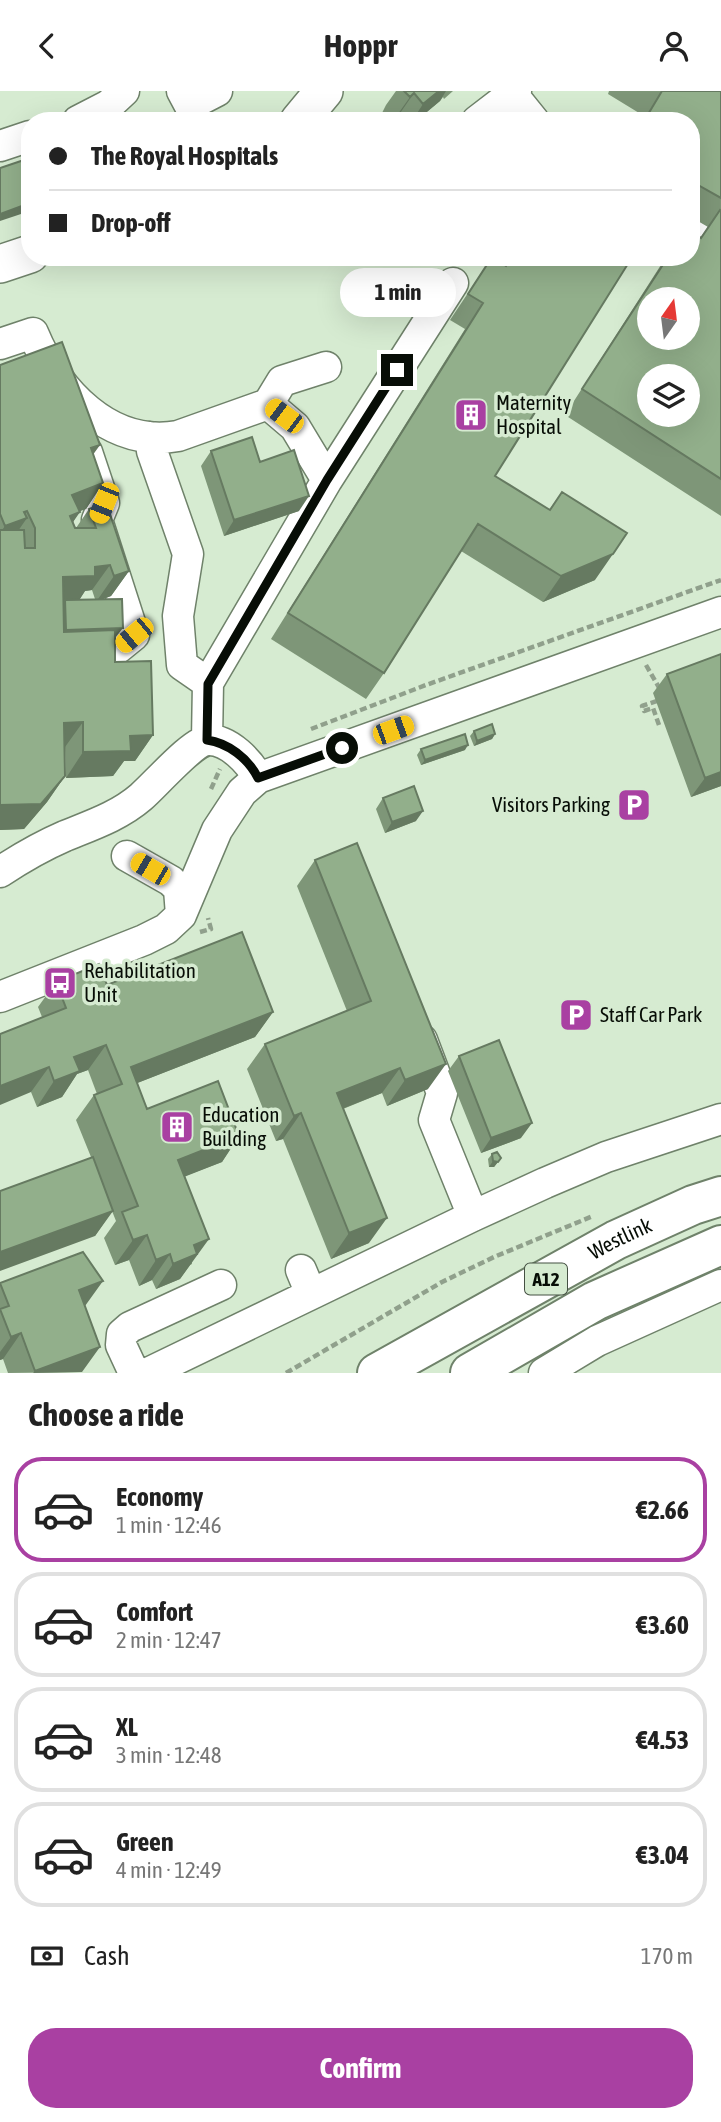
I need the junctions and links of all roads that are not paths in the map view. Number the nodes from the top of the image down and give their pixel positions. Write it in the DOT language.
graph roads {
  1 [pos="124,91"];
  2 [pos="216,91"];
  3 [pos="515,93"];
  4 [pos="190,106"];
  5 [pos="95,112"];
  6 [pos="489,112"];
  7 [pos="528,112"];
  8 [pos="21,139"];
  9 [pos="0,146"];
  10 [pos="721,227"];
  11 [pos="700,230"];
  12 [pos="21,257"];
  13 [pos="0,264"];
  14 [pos="453,283"];
  15 [pos="0,344"];
  16 [pos="326,367"];
  17 [pos="79,404"];
  18 [pos="268,404"];
  19 [pos="150,437"];
  20 [pos="327,480"];
  21 [pos="721,612"];
  22 [pos="68,647"];
  23 [pos="208,684"];
  24 [pos="207,740"];
  25 [pos="258,778"];
  26 [pos="0,872"];
  27 [pos="200,875"];
  28 [pos="195,919"];
  29 [pos="0,997"];
  30 [pos="413,1017"];
  31 [pos="721,1119"];
  32 [pos="721,1196"];
  33 [pos="473,1216"];
  34 [pos="721,1245"];
  35 [pos="721,1285"];
  36 [pos="221,1286"];
  37 [pos="134,1373"];
  38 [pos="148,1373"];
  39 [pos="377,1373"];
  40 [pos="470,1373"];
  41 [pos="544,1373"];
  1 -- 5 [label="street"];
  2 -- 4 [label="street"];
  3 -- 6 [label="street"];
  3 -- 7 [label="street"];
  8 -- 9 [label="street"];
  10 -- 11 [label="street"];
  12 -- 13 [label="main road"];
  14 -- 20 [label="street"];
  15 -- 17 [label="street"];
  16 -- 18 [label="street"];
  17 -- 19 [label="street"];
  17 -- 22 [label="street"];
  18 -- 19 [label="street"];
  18 -- 20 [label="street"];
  19 -- 23 [label="street"];
  20 -- 23 [label="street"];
  21 -- 25 [label="street"];
  23 -- 24 [label="street"];
  24 -- 25 [label="street"];
  24 -- 26 [label="street"];
  25 -- 27 [label="street"];
  27 -- 28 [label="street"];
  27 -- 28 [label="street"];
  28 -- 29 [label="street"];
  30 -- 33 [label="street"];
  31 -- 33 [label="street"];
  32 -- 39 [label="highway, Westlink / A12"];
  33 -- 38 [label="street"];
  34 -- 40 [label="highway, Westlink / A12"];
  35 -- 41 [label="street"];
  36 -- 37 [label="street"];
}
